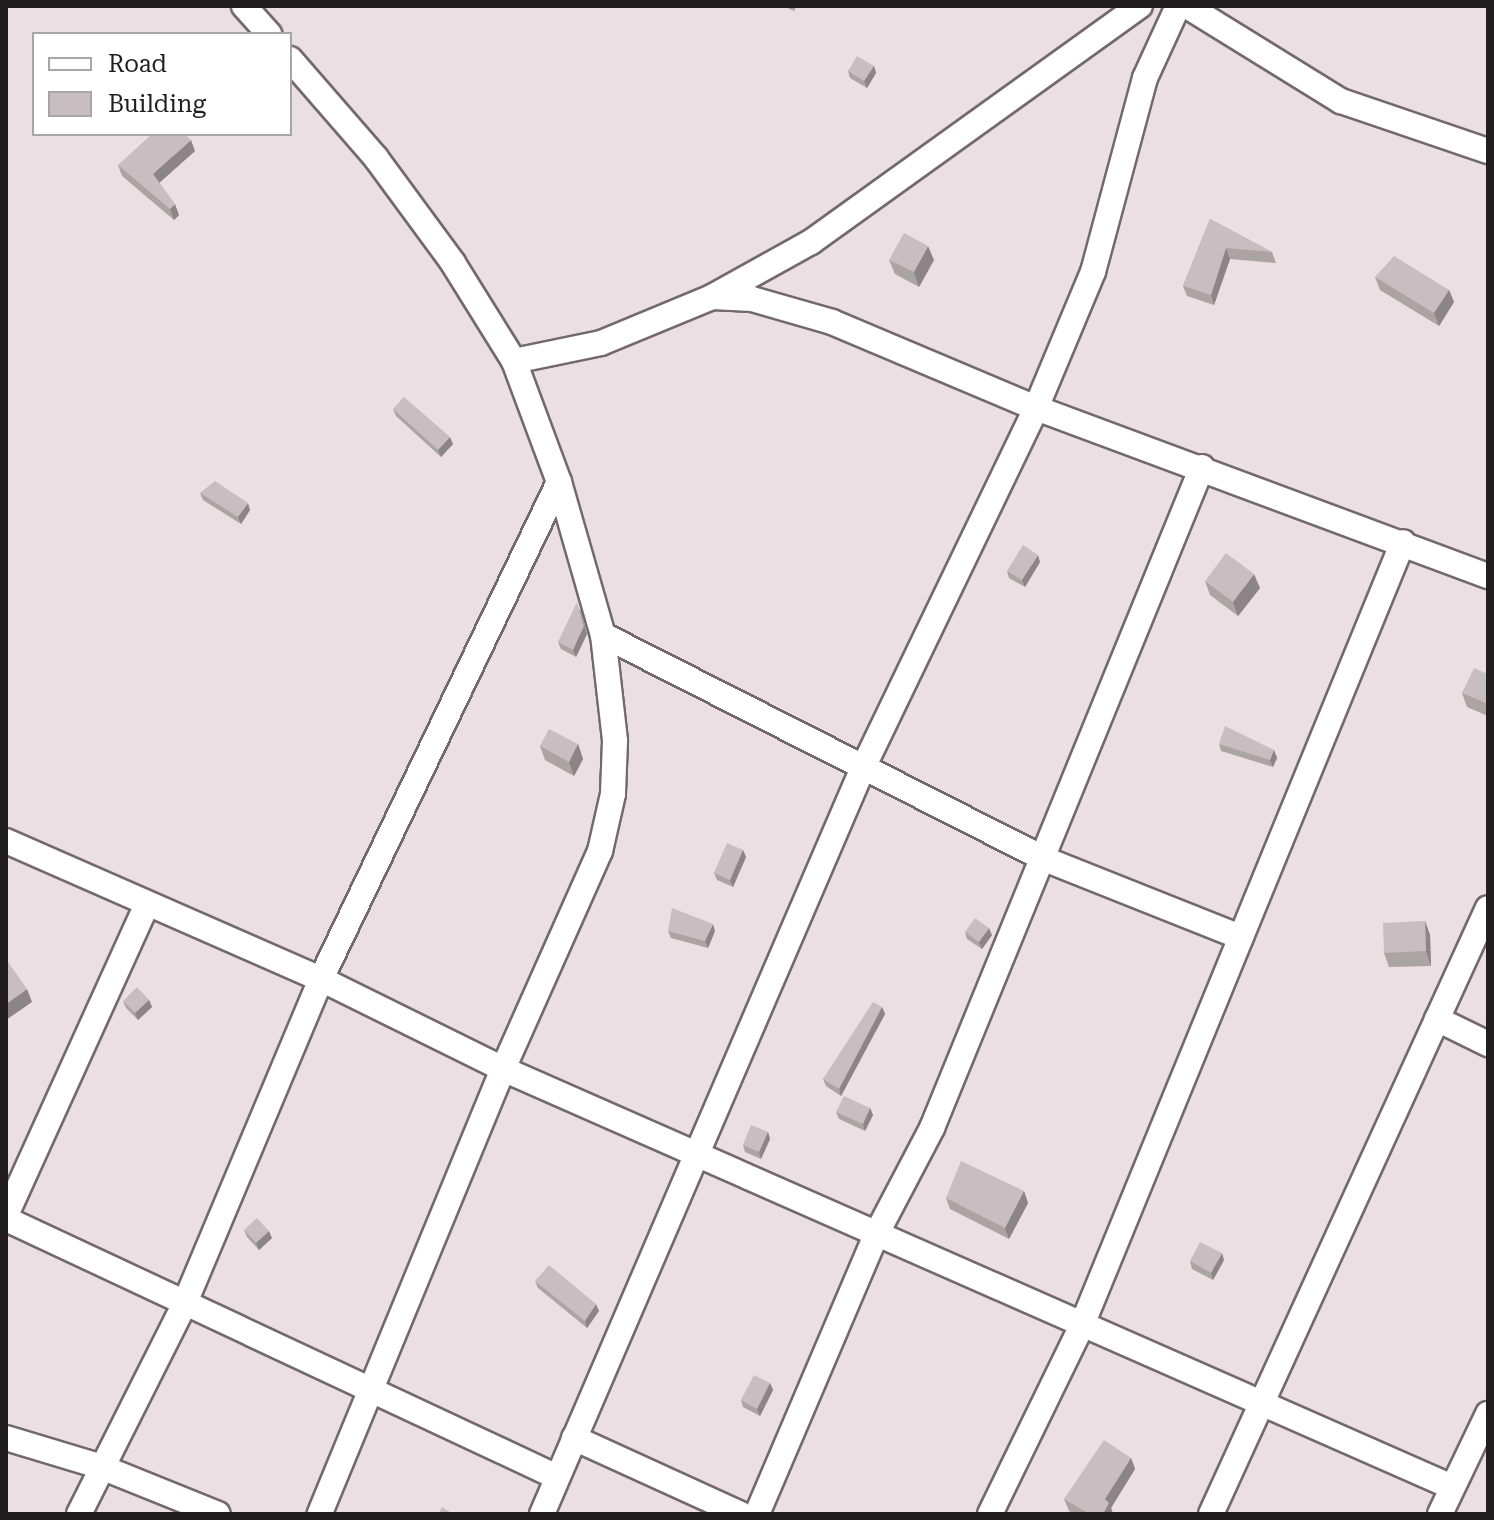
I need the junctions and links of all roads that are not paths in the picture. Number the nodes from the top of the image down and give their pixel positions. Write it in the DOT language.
graph roads {
  1 [pos="244,6"];
  2 [pos="1140,6"];
  3 [pos="1178,6"];
  4 [pos="1187,6"];
  5 [pos="267,32"];
  6 [pos="292,61"];
  7 [pos="1488,151"];
  8 [pos="712,297"];
  9 [pos="514,361"];
  10 [pos="1036,408"];
  11 [pos="1202,467"];
  12 [pos="559,482"];
  13 [pos="1403,542"];
  14 [pos="1488,576"];
  15 [pos="603,635"];
  16 [pos="862,770"];
  17 [pos="6,841"];
  18 [pos="1042,858"];
  19 [pos="147,904"];
  20 [pos="1488,908"];
  21 [pos="1241,937"];
  22 [pos="321,979"];
  23 [pos="1437,1019"];
  24 [pos="1488,1044"];
  25 [pos="503,1069"];
  26 [pos="694,1154"];
  27 [pos="6,1217"];
  28 [pos="878,1231"];
  29 [pos="184,1305"];
  30 [pos="1082,1325"];
  31 [pos="371,1391"];
  32 [pos="1260,1404"];
  33 [pos="1487,1421"];
  34 [pos="6,1438"];
  35 [pos="574,1438"];
  36 [pos="99,1466"];
  37 [pos="557,1477"];
  38 [pos="1452,1487"];
  39 [pos="79,1514"];
  40 [pos="218,1514"];
  41 [pos="320,1514"];
  42 [pos="542,1514"];
  43 [pos="741,1514"];
  44 [pos="757,1514"];
  45 [pos="990,1514"];
  46 [pos="1211,1514"];
  47 [pos="1440,1514"];
  1 -- 5 [label="street"];
  2 -- 8 [label="street"];
  3 -- 10 [label="street"];
  4 -- 7 [label="street"];
  6 -- 9 [label="street"];
  8 -- 9 [label="street"];
  8 -- 10 [label="street"];
  9 -- 12 [label="street"];
  10 -- 11 [label="street"];
  10 -- 16 [label="street"];
  11 -- 13 [label="street"];
  11 -- 18 [label="street"];
  12 -- 15 [label="street"];
  12 -- 22 [label="street"];
  13 -- 14 [label="street"];
  13 -- 21 [label="street"];
  15 -- 16 [label="street"];
  15 -- 25 [label="street"];
  16 -- 18 [label="street"];
  16 -- 26 [label="street"];
  17 -- 19 [label="street"];
  18 -- 21 [label="street"];
  18 -- 28 [label="street"];
  19 -- 22 [label="street"];
  19 -- 27 [label="street"];
  20 -- 23 [label="street"];
  21 -- 30 [label="street"];
  22 -- 25 [label="street"];
  22 -- 29 [label="street"];
  23 -- 24 [label="street"];
  23 -- 32 [label="street"];
  25 -- 26 [label="street"];
  25 -- 31 [label="street"];
  26 -- 28 [label="street"];
  26 -- 35 [label="street"];
  27 -- 29 [label="street"];
  28 -- 30 [label="street"];
  28 -- 44 [label="street"];
  29 -- 31 [label="street"];
  29 -- 36 [label="street"];
  30 -- 32 [label="street"];
  30 -- 45 [label="street"];
  31 -- 37 [label="street"];
  31 -- 41 [label="street"];
  32 -- 38 [label="street"];
  32 -- 46 [label="street"];
  33 -- 38 [label="street"];
  34 -- 36 [label="street"];
  35 -- 37 [label="street"];
  35 -- 43 [label="street"];
  36 -- 39 [label="street"];
  36 -- 40 [label="street"];
  37 -- 42 [label="street"];
  38 -- 47 [label="street"];
}
